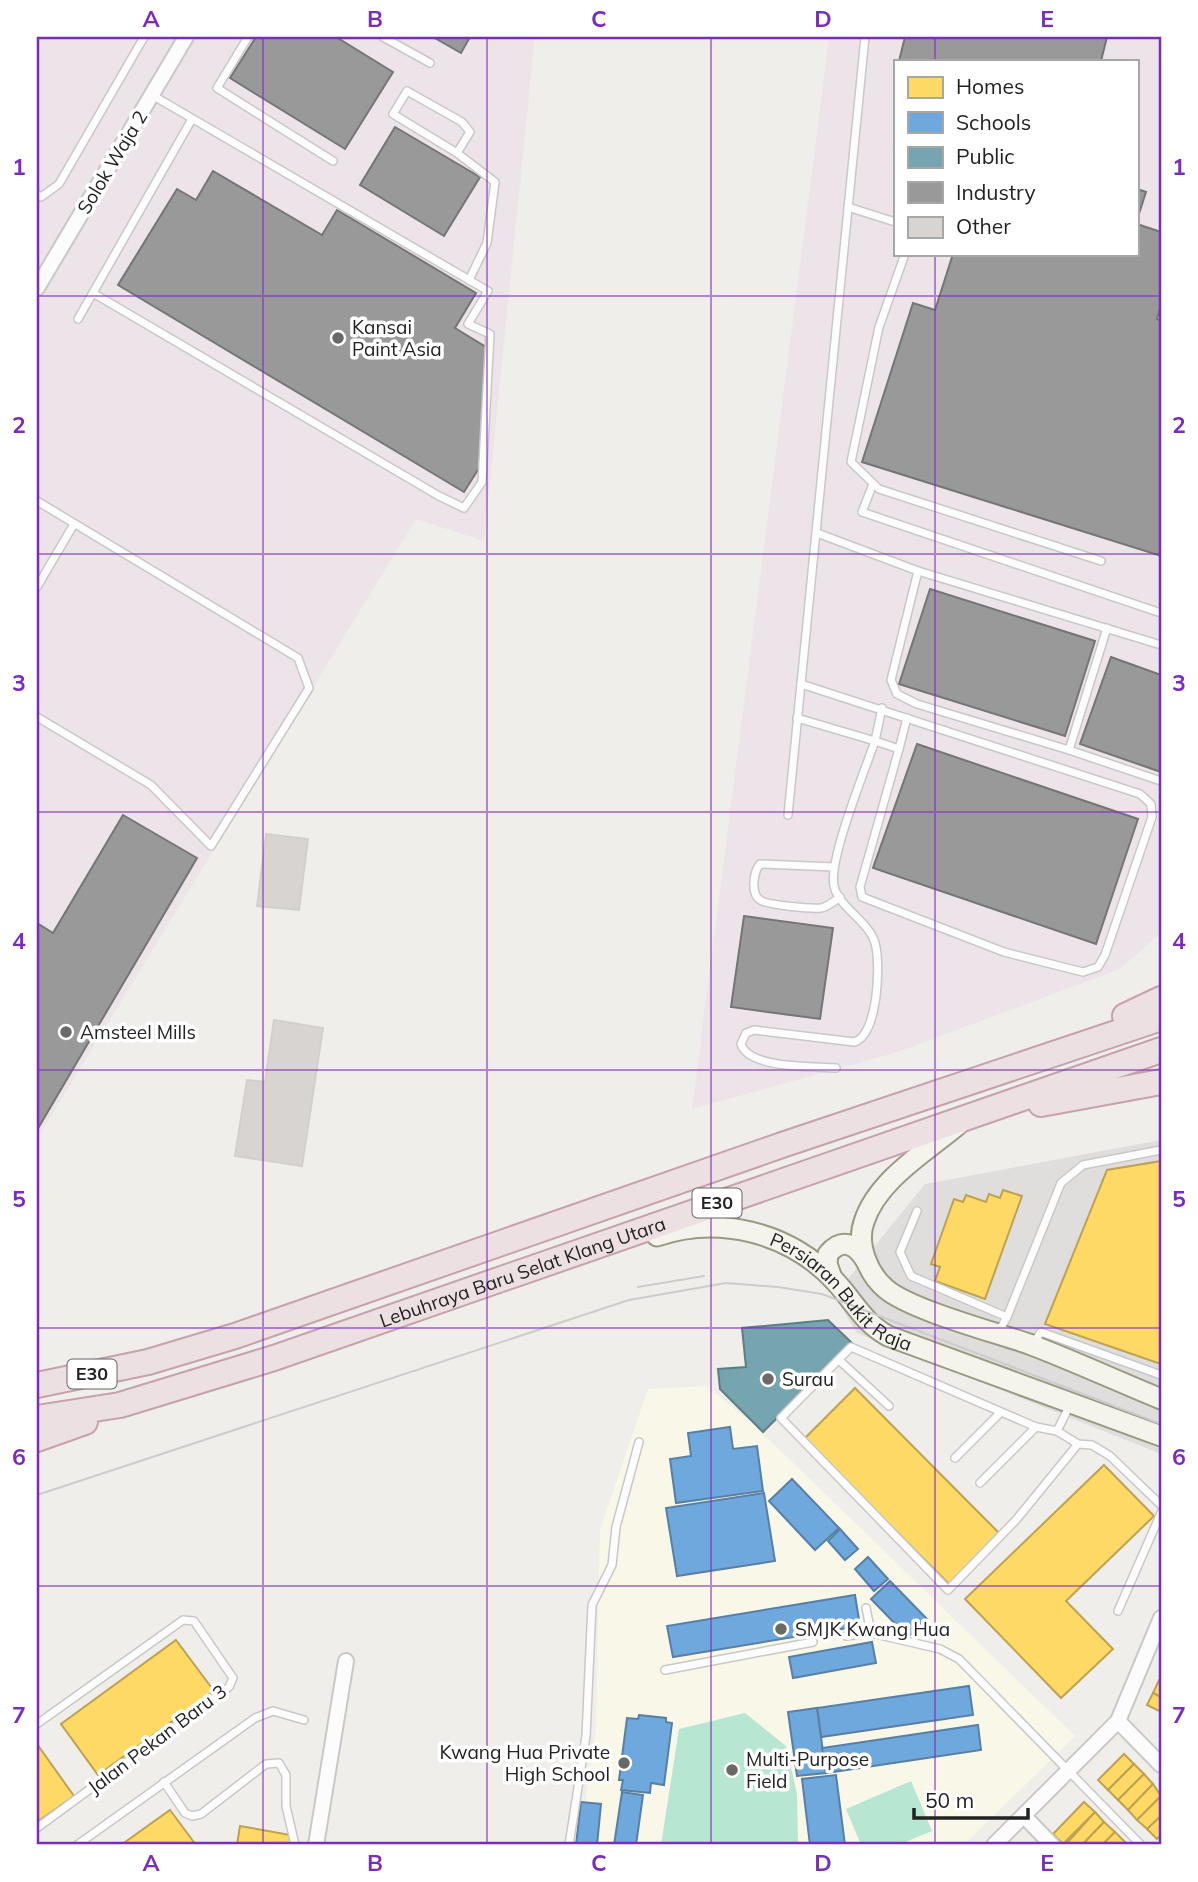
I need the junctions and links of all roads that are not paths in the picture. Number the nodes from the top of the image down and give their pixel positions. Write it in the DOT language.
graph roads {
  1 [pos="144,37"];
  2 [pos="187,37"];
  3 [pos="248,37"];
  4 [pos="383,37"];
  5 [pos="865,37"];
  6 [pos="430,63"];
  7 [pos="152,95"];
  8 [pos="192,118"];
  9 [pos="457,153"];
  10 [pos="333,161"];
  11 [pos="37,194"];
  12 [pos="848,207"];
  13 [pos="894,222"];
  14 [pos="904,256"];
  15 [pos="469,280"];
  16 [pos="37,288"];
  17 [pos="93,293"];
  18 [pos="78,319"];
  19 [pos="873,484"];
  20 [pos="37,501"];
  21 [pos="74,524"];
  22 [pos="817,533"];
  23 [pos="1101,561"];
  24 [pos="918,571"];
  25 [pos="37,587"];
  26 [pos="1161,613"];
  27 [pos="1107,628"];
  28 [pos="1161,645"];
  29 [pos="801,684"];
  30 [pos="882,708"];
  31 [pos="37,717"];
  32 [pos="907,718"];
  33 [pos="797,719"];
  34 [pos="875,741"];
  35 [pos="898,749"];
  36 [pos="1069,750"];
  37 [pos="1161,781"];
  38 [pos="788,815"];
  39 [pos="834,867"];
  40 [pos="841,897"];
  41 [pos="1161,999"];
  42 [pos="1161,1018"];
  43 [pos="1161,1050"];
  44 [pos="1034,1062"];
  45 [pos="836,1068"];
  46 [pos="1161,1082"];
  47 [pos="965,1118"];
  48 [pos="1161,1150"];
  49 [pos="917,1211"];
  50 [pos="867,1265"];
  51 [pos="514,1273"];
  52 [pos="832,1278"];
  53 [pos="1002,1325"];
  54 [pos="1033,1346"];
  55 [pos="839,1360"];
  56 [pos="148,1362"];
  57 [pos="37,1375"];
  58 [pos="1161,1375"];
  59 [pos="37,1385"];
  60 [pos="1161,1399"];
  61 [pos="1071,1404"];
  62 [pos="120,1405"];
  63 [pos="889,1406"];
  64 [pos="1000,1413"];
  65 [pos="37,1418"];
  66 [pos="1036,1427"];
  67 [pos="1058,1431"];
  68 [pos="1161,1436"];
  69 [pos="37,1439"];
  70 [pos="639,1441"];
  71 [pos="1078,1444"];
  72 [pos="955,1458"];
  73 [pos="980,1483"];
  74 [pos="1161,1505"];
  75 [pos="1161,1513"];
  76 [pos="866,1608"];
  77 [pos="1118,1611"];
  78 [pos="1161,1618"];
  79 [pos="871,1633"];
  80 [pos="846,1636"];
  81 [pos="813,1642"];
  82 [pos="346,1661"];
  83 [pos="665,1670"];
  84 [pos="304,1720"];
  85 [pos="1118,1721"];
  86 [pos="37,1724"];
  87 [pos="1160,1758"];
  88 [pos="1067,1773"];
  89 [pos="164,1782"];
  90 [pos="1024,1816"];
  91 [pos="37,1828"];
  92 [pos="77,1845"];
  93 [pos="295,1845"];
  94 [pos="316,1845"];
  95 [pos="569,1845"];
  96 [pos="994,1845"];
  97 [pos="1052,1845"];
  98 [pos="1141,1845"];
  1 -- 11 [label="lane"];
  2 -- 7 [label="street, Solok Waja 2"];
  3 -- 10 [label="lane"];
  4 -- 6 [label="lane"];
  5 -- 12 [label="lane"];
  7 -- 8 [label="lane"];
  7 -- 16 [label="street, Solok Waja 2"];
  8 -- 15 [label="lane"];
  8 -- 17 [label="lane"];
  9 -- 9 [label="lane"];
  9 -- 15 [label="lane"];
  12 -- 13 [label="lane"];
  12 -- 22 [label="lane"];
  14 -- 19 [label="lane"];
  15 -- 17 [label="lane"];
  17 -- 18 [label="lane"];
  19 -- 23 [label="lane"];
  19 -- 26 [label="lane"];
  20 -- 21 [label="lane"];
  21 -- 25 [label="lane"];
  21 -- 31 [label="lane"];
  22 -- 24 [label="lane"];
  22 -- 29 [label="lane"];
  24 -- 27 [label="lane"];
  24 -- 36 [label="lane"];
  27 -- 28 [label="lane"];
  27 -- 36 [label="lane"];
  29 -- 30 [label="lane"];
  29 -- 33 [label="lane"];
  30 -- 32 [label="lane"];
  30 -- 34 [label="lane"];
  32 -- 35 [label="lane"];
  32 -- 35 [label="lane"];
  33 -- 34 [label="lane"];
  33 -- 38 [label="lane"];
  34 -- 35 [label="lane"];
  34 -- 39 [label="lane"];
  36 -- 37 [label="lane"];
  39 -- 40 [label="lane"];
  39 -- 40 [label="lane"];
  40 -- 45 [label="lane"];
  41 -- 44 [label="highway"];
  42 -- 44 [label="highway, Lebuhraya Baru Selat Klang Utara / E30"];
  43 -- 47 [label="highway, Lebuhraya Baru Selat Klang Utara / E30"];
  44 -- 56 [label="highway, Lebuhraya Baru Selat Klang Utara / E30"];
  46 -- 47 [label="highway, E30"];
  47 -- 50 [label="main road, Persiaran Bukit Raja"];
  47 -- 51 [label="highway, Lebuhraya Baru Selat Klang Utara / E30"];
  48 -- 53 [label="lane"];
  49 -- 53 [label="lane"];
  50 -- 52 [label="main road"];
  50 -- 53 [label="main road, Persiaran Bukit Raja"];
  51 -- 52 [label="main road, Persiaran Bukit Raja"];
  51 -- 62 [label="highway, Lebuhraya Baru Selat Klang Utara / E30"];
  52 -- 61 [label="main road, Persiaran Bukit Raja"];
  53 -- 54 [label="main road, Persiaran Bukit Raja"];
  54 -- 58 [label="lane"];
  54 -- 60 [label="main road, Persiaran Bukit Raja"];
  55 -- 63 [label="lane"];
  55 -- 64 [label="lane"];
  55 -- 71 [label="lane"];
  56 -- 57 [label="highway, Lebuhraya Baru Selat Klang Utara / E30"];
  56 -- 59 [label="highway, Lebuhraya Baru Selat Klang Utara / E30"];
  61 -- 67 [label="lane"];
  61 -- 68 [label="main road, Persiaran Bukit Raja"];
  62 -- 65 [label="highway, Lebuhraya Baru Selat Klang Utara / E30"];
  62 -- 69 [label="highway, Lebuhraya Baru Selat Klang Utara / E30"];
  64 -- 66 [label="lane"];
  64 -- 72 [label="lane"];
  66 -- 67 [label="lane"];
  66 -- 73 [label="lane"];
  67 -- 71 [label="lane"];
  70 -- 95 [label="lane"];
  71 -- 74 [label="lane"];
  75 -- 77 [label="lane"];
  76 -- 79 [label="lane"];
  78 -- 85 [label="street"];
  79 -- 80 [label="lane"];
  79 -- 88 [label="lane"];
  81 -- 83 [label="lane"];
  82 -- 94 [label="street"];
  84 -- 89 [label="lane"];
  85 -- 87 [label="street"];
  85 -- 88 [label="street"];
  86 -- 91 [label="lane, Jalan Pekan Baru 3"];
  88 -- 90 [label="street"];
  88 -- 98 [label="lane"];
  89 -- 92 [label="lane"];
  89 -- 93 [label="lane"];
  90 -- 96 [label="street"];
  90 -- 97 [label="street"];
}
